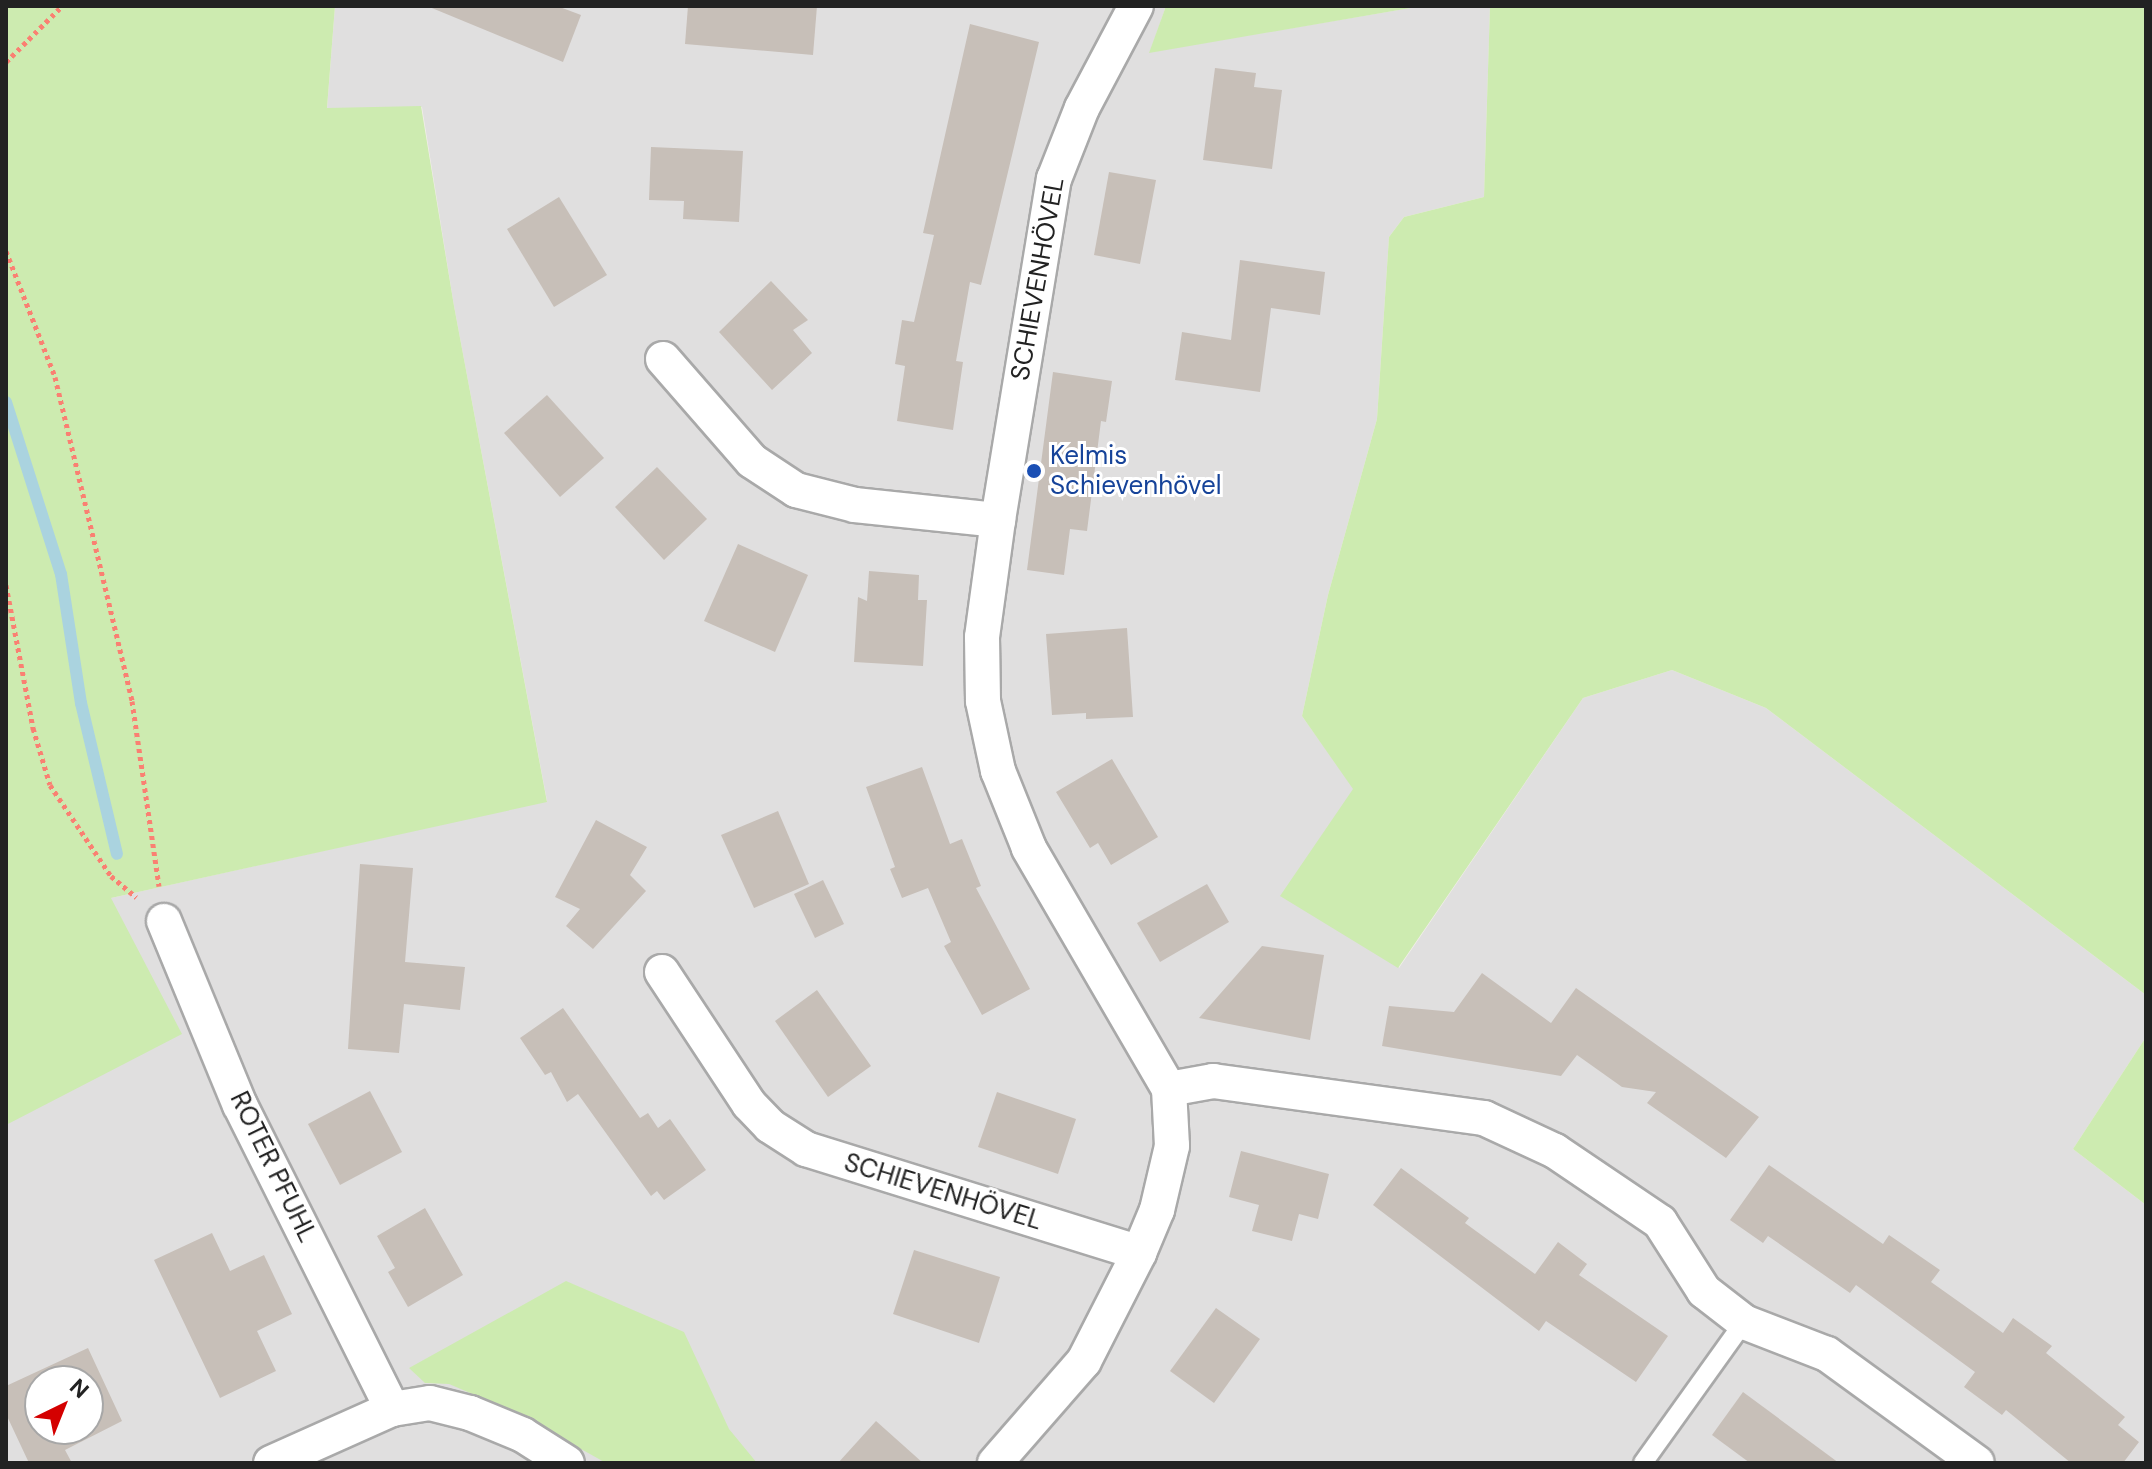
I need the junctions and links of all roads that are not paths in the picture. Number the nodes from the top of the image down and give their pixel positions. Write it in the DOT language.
graph roads {
  1 [pos="1136,6"];
  2 [pos="663,359"];
  3 [pos="998,520"];
  4 [pos="164,921"];
  5 [pos="662,972"];
  6 [pos="1169,1089"];
  7 [pos="1139,1253"];
  8 [pos="1744,1322"];
  9 [pos="392,1409"];
  10 [pos="271,1463"];
  11 [pos="567,1463"];
  12 [pos="995,1463"];
  13 [pos="1643,1463"];
  14 [pos="1977,1463"];
  1 -- 3 [label="street, SCHIEVENHÖVEL"];
  2 -- 3 [label="street"];
  3 -- 6 [label="street, SCHIEVENHÖVEL"];
  4 -- 9 [label="street, ROTER PFUHL"];
  5 -- 7 [label="street, SCHIEVENHÖVEL"];
  6 -- 7 [label="street, SCHIEVENHÖVEL"];
  6 -- 8 [label="street"];
  7 -- 12 [label="street"];
  8 -- 13 [label="lane"];
  8 -- 14 [label="street"];
  9 -- 10 [label="street"];
  9 -- 11 [label="street"];
}
